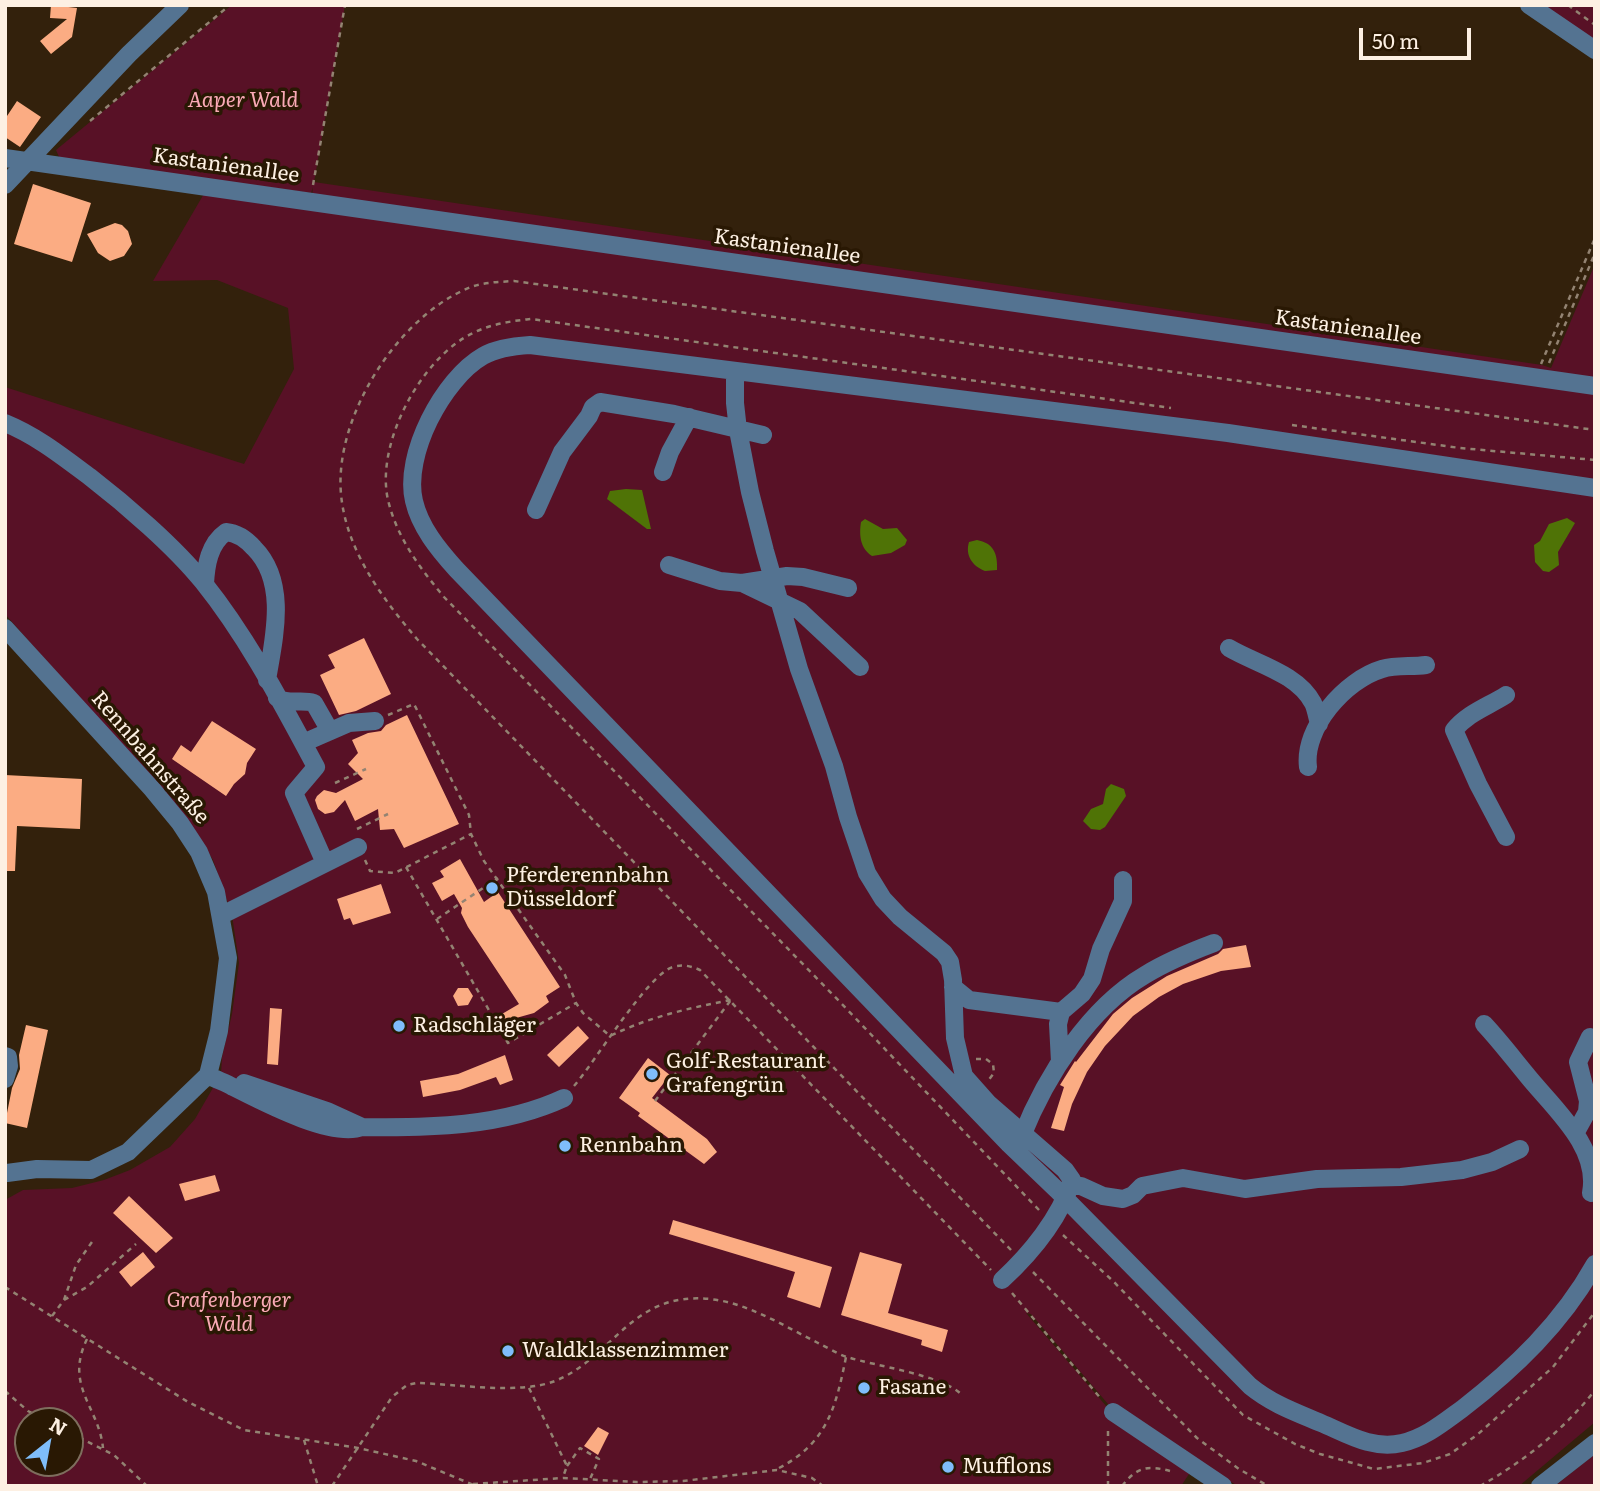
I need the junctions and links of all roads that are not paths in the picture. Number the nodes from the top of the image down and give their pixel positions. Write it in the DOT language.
graph roads {
  1 [pos="180,5"];
  2 [pos="1529,5"];
  3 [pos="1595,50"];
  4 [pos="5,158"];
  5 [pos="24,162"];
  6 [pos="5,185"];
  7 [pos="736,373"];
  8 [pos="1595,386"];
  9 [pos="690,417"];
  10 [pos="5,423"];
  11 [pos="738,430"];
  12 [pos="762,435"];
  13 [pos="663,472"];
  14 [pos="1595,488"];
  15 [pos="536,510"];
  16 [pos="669,565"];
  17 [pos="774,578"];
  18 [pos="741,583"];
  19 [pos="205,584"];
  20 [pos="848,588"];
  21 [pos="779,601"];
  22 [pos="5,628"];
  23 [pos="1229,648"];
  24 [pos="1426,665"];
  25 [pos="860,667"];
  26 [pos="267,680"];
  27 [pos="1506,695"];
  28 [pos="277,698"];
  29 [pos="375,720"];
  30 [pos="1320,724"];
  31 [pos="330,731"];
  32 [pos="303,743"];
  33 [pos="1308,767"];
  34 [pos="1506,837"];
  35 [pos="358,847"];
  36 [pos="326,863"];
  37 [pos="1124,880"];
  38 [pos="222,915"];
  39 [pos="1213,943"];
  40 [pos="953,987"];
  41 [pos="1061,1012"];
  42 [pos="1484,1024"];
  43 [pos="1590,1037"];
  44 [pos="5,1056"];
  45 [pos="1059,1062"];
  46 [pos="208,1075"];
  47 [pos="5,1079"];
  48 [pos="564,1098"];
  49 [pos="1576,1132"];
  50 [pos="1022,1136"];
  51 [pos="1520,1149"];
  52 [pos="6,1173"];
  53 [pos="1067,1192"];
  54 [pos="1591,1193"];
  55 [pos="1595,1264"];
  56 [pos="1002,1280"];
  57 [pos="1113,1412"];
  58 [pos="1595,1443"];
  59 [pos="1223,1486"];
  60 [pos="1540,1486"];
  1 -- 5 [label="street"];
  2 -- 3 [label="street"];
  4 -- 5 [label="street, Kastanienallee"];
  5 -- 6 [label="street"];
  5 -- 8 [label="street, Kastanienallee"];
  7 -- 11 [label="street"];
  7 -- 14 [label="street"];
  7 -- 53 [label="street"];
  9 -- 11 [label="street"];
  9 -- 13 [label="street"];
  9 -- 15 [label="street"];
  10 -- 19 [label="street"];
  11 -- 12 [label="street"];
  11 -- 17 [label="street"];
  16 -- 18 [label="street"];
  17 -- 18 [label="street"];
  17 -- 20 [label="street"];
  17 -- 21 [label="street"];
  18 -- 21 [label="street"];
  19 -- 26 [label="street"];
  19 -- 26 [label="street"];
  21 -- 25 [label="street"];
  21 -- 40 [label="street"];
  22 -- 38 [label="street, Rennbahnstraße"];
  23 -- 30 [label="street"];
  24 -- 30 [label="street"];
  26 -- 28 [label="street"];
  27 -- 34 [label="street"];
  28 -- 31 [label="street"];
  28 -- 32 [label="street"];
  29 -- 31 [label="street"];
  30 -- 33 [label="street"];
  31 -- 32 [label="street"];
  32 -- 36 [label="street"];
  35 -- 36 [label="street"];
  36 -- 38 [label="street"];
  37 -- 41 [label="street"];
  38 -- 46 [label="street, Rennbahnstraße"];
  39 -- 45 [label="street"];
  40 -- 41 [label="street"];
  40 -- 50 [label="street"];
  41 -- 45 [label="street"];
  42 -- 49 [label="street"];
  43 -- 49 [label="street"];
  44 -- 47 [label="street"];
  45 -- 50 [label="street"];
  46 -- 48 [label="street"];
  46 -- 52 [label="street"];
  49 -- 54 [label="street"];
  50 -- 53 [label="street"];
  51 -- 53 [label="street"];
  53 -- 55 [label="street"];
  53 -- 56 [label="street"];
  57 -- 59 [label="street"];
  58 -- 60 [label="street"];
}
